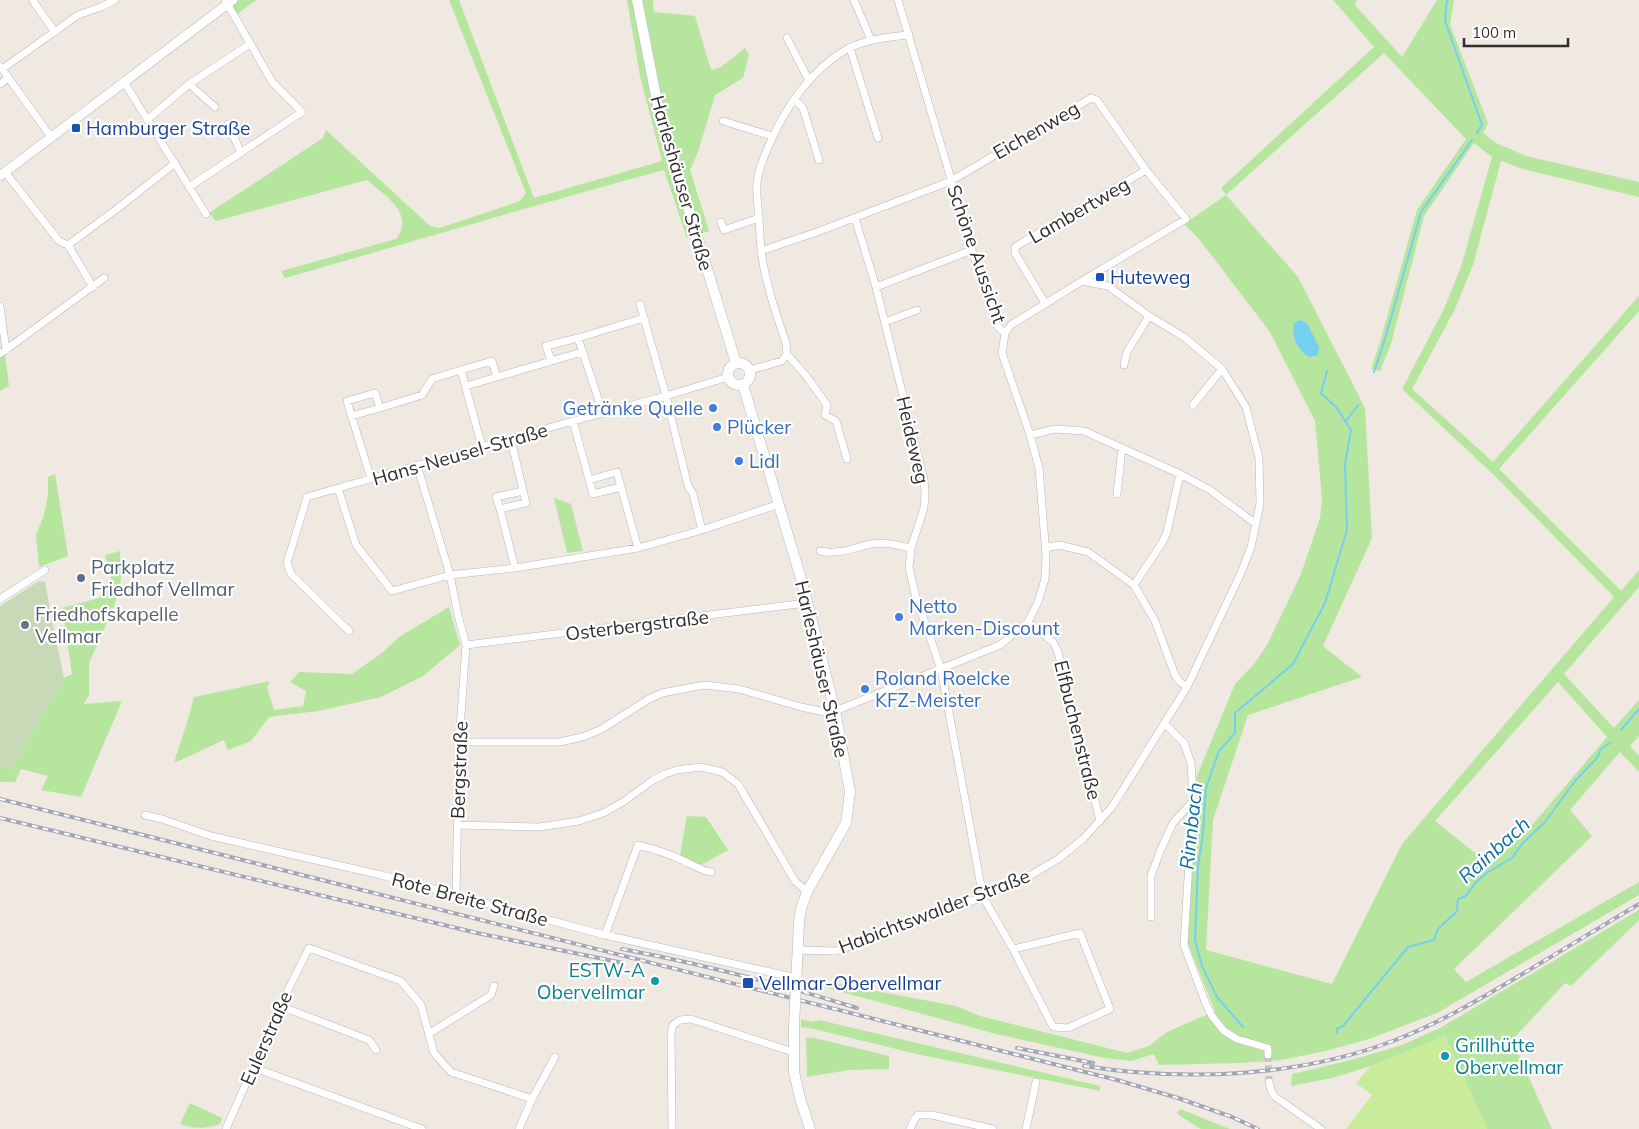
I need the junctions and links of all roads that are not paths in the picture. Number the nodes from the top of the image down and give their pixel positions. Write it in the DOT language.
graph roads {
  1 [pos="115,0"];
  2 [pos="637,0"];
  3 [pos="854,0"];
  4 [pos="898,0"];
  5 [pos="33,1"];
  6 [pos="228,1"];
  7 [pos="55,32"];
  8 [pos="909,35"];
  9 [pos="787,38"];
  10 [pos="871,40"];
  11 [pos="250,44"];
  12 [pos="850,48"];
  13 [pos="1,67"];
  14 [pos="8,78"];
  15 [pos="809,81"];
  16 [pos="124,82"];
  17 [pos="0,84"];
  18 [pos="189,84"];
  19 [pos="794,99"];
  20 [pos="215,106"];
  21 [pos="147,120"];
  22 [pos="723,121"];
  23 [pos="228,124"];
  24 [pos="772,136"];
  25 [pos="51,137"];
  26 [pos="878,138"];
  27 [pos="240,153"];
  28 [pos="819,160"];
  29 [pos="175,163"];
  30 [pos="1146,170"];
  31 [pos="2,174"];
  32 [pos="951,181"];
  33 [pos="189,186"];
  34 [pos="206,214"];
  35 [pos="759,218"];
  36 [pos="855,218"];
  37 [pos="721,222"];
  38 [pos="68,245"];
  39 [pos="972,250"];
  40 [pos="761,251"];
  41 [pos="104,278"];
  42 [pos="1082,281"];
  43 [pos="93,287"];
  44 [pos="876,287"];
  45 [pos="1045,303"];
  46 [pos="640,304"];
  47 [pos="0,306"];
  48 [pos="916,310"];
  49 [pos="1149,316"];
  50 [pos="644,318"];
  51 [pos="885,322"];
  52 [pos="1005,333"];
  53 [pos="578,338"];
  54 [pos="3,352"];
  55 [pos="582,352"];
  56 [pos="787,354"];
  57 [pos="551,360"];
  58 [pos="737,362"];
  59 [pos="1124,365"];
  60 [pos="1222,369"];
  61 [pos="462,370"];
  62 [pos="750,370"];
  63 [pos="497,376"];
  64 [pos="728,377"];
  65 [pos="742,384"];
  66 [pos="466,386"];
  67 [pos="666,396"];
  68 [pos="1193,405"];
  69 [pos="380,408"];
  70 [pos="603,413"];
  71 [pos="351,416"];
  72 [pos="573,421"];
  73 [pos="1030,435"];
  74 [pos="511,440"];
  75 [pos="482,447"];
  76 [pos="1122,448"];
  77 [pos="847,459"];
  78 [pos="417,464"];
  79 [pos="1180,474"];
  80 [pos="370,479"];
  81 [pos="589,480"];
  82 [pos="621,487"];
  83 [pos="338,488"];
  84 [pos="522,491"];
  85 [pos="1117,494"];
  86 [pos="779,504"];
  87 [pos="500,509"];
  88 [pos="1256,524"];
  89 [pos="702,530"];
  90 [pos="638,548"];
  91 [pos="911,548"];
  92 [pos="1046,548"];
  93 [pos="820,551"];
  94 [pos="515,568"];
  95 [pos="45,570"];
  96 [pos="450,575"];
  97 [pos="1134,585"];
  98 [pos="0,599"];
  99 [pos="808,603"];
  100 [pos="1028,622"];
  101 [pos="350,631"];
  102 [pos="466,645"];
  103 [pos="941,669"];
  104 [pos="1187,687"];
  105 [pos="835,710"];
  106 [pos="1165,724"];
  107 [pos="459,742"];
  108 [pos="1192,802"];
  109 [pos="145,815"];
  110 [pos="1100,820"];
  111 [pos="458,825"];
  112 [pos="711,872"];
  113 [pos="807,892"];
  114 [pos="456,896"];
  115 [pos="983,897"];
  116 [pos="1151,917"];
  117 [pos="605,935"];
  118 [pos="1013,949"];
  119 [pos="797,950"];
  120 [pos="796,982"];
  121 [pos="494,986"];
  122 [pos="280,1006"];
  123 [pos="430,1033"];
  124 [pos="376,1050"];
  125 [pos="793,1052"];
  126 [pos="1268,1055"];
  127 [pos="555,1057"];
  128 [pos="252,1067"];
  129 [pos="1036,1082"];
  130 [pos="1269,1082"];
  131 [pos="532,1099"];
  132 [pos="226,1129"];
  133 [pos="422,1129"];
  134 [pos="519,1129"];
  135 [pos="672,1129"];
  136 [pos="810,1129"];
  137 [pos="910,1129"];
  138 [pos="993,1129"];
  139 [pos="1026,1129"];
  140 [pos="1321,1129"];
  1 -- 7 [label="street"];
  2 -- 58 [label="main road, Harleshäuser Straße"];
  3 -- 10 [label="street"];
  4 -- 8 [label="street, Schöne Aussicht"];
  5 -- 7 [label="street"];
  6 -- 11 [label="street"];
  6 -- 16 [label="street"];
  7 -- 13 [label="street"];
  8 -- 10 [label="street"];
  8 -- 32 [label="street, Schöne Aussicht"];
  9 -- 15 [label="street"];
  10 -- 12 [label="street"];
  11 -- 18 [label="street"];
  11 -- 27 [label="street"];
  12 -- 15 [label="street"];
  12 -- 26 [label="street"];
  13 -- 14 [label="street"];
  14 -- 17 [label="street"];
  14 -- 25 [label="street"];
  15 -- 19 [label="street"];
  16 -- 21 [label="street"];
  16 -- 25 [label="street"];
  18 -- 20 [label="street"];
  18 -- 21 [label="street"];
  19 -- 24 [label="street"];
  19 -- 28 [label="street"];
  21 -- 29 [label="street"];
  22 -- 24 [label="street"];
  23 -- 27 [label="street"];
  24 -- 35 [label="street"];
  25 -- 31 [label="street"];
  27 -- 33 [label="street"];
  29 -- 33 [label="street"];
  29 -- 38 [label="street"];
  30 -- 32 [label="street, Eichenweg"];
  30 -- 42 [label="street, Eichenweg"];
  30 -- 45 [label="street, Lambertweg"];
  31 -- 38 [label="street"];
  32 -- 36 [label="street"];
  32 -- 39 [label="street, Schöne Aussicht"];
  33 -- 34 [label="street"];
  35 -- 37 [label="street"];
  35 -- 40 [label="street"];
  36 -- 40 [label="street"];
  36 -- 44 [label="street, Heideweg"];
  38 -- 43 [label="street"];
  39 -- 44 [label="street"];
  39 -- 52 [label="street, Schöne Aussicht"];
  40 -- 56 [label="street"];
  41 -- 43 [label="street"];
  42 -- 45 [label="street"];
  42 -- 49 [label="street, Habichtswalder Straße"];
  43 -- 54 [label="street"];
  44 -- 51 [label="street, Heideweg"];
  45 -- 52 [label="street"];
  46 -- 50 [label="street"];
  47 -- 54 [label="street"];
  48 -- 51 [label="street"];
  49 -- 59 [label="street"];
  49 -- 60 [label="street, Habichtswalder Straße"];
  50 -- 53 [label="street"];
  50 -- 67 [label="street"];
  51 -- 91 [label="street, Heideweg"];
  52 -- 73 [label="street, Schöne Aussicht"];
  53 -- 55 [label="street"];
  53 -- 57 [label="street"];
  55 -- 57 [label="street"];
  55 -- 70 [label="street"];
  56 -- 62 [label="street"];
  56 -- 77 [label="street"];
  57 -- 63 [label="street"];
  58 -- 62 [label="main road"];
  58 -- 64 [label="main road"];
  60 -- 68 [label="street"];
  60 -- 88 [label="street, Habichtswalder Straße"];
  61 -- 63 [label="street"];
  61 -- 66 [label="street"];
  61 -- 69 [label="street"];
  62 -- 65 [label="main road"];
  63 -- 66 [label="street"];
  64 -- 65 [label="main road"];
  64 -- 67 [label="street, Hans-Neusel-Straße"];
  65 -- 86 [label="main road, Harleshäuser Straße"];
  66 -- 75 [label="street"];
  67 -- 70 [label="street, Hans-Neusel-Straße"];
  67 -- 89 [label="street"];
  69 -- 71 [label="street"];
  69 -- 71 [label="street"];
  70 -- 72 [label="street, Hans-Neusel-Straße"];
  71 -- 80 [label="street"];
  72 -- 74 [label="street, Hans-Neusel-Straße"];
  72 -- 81 [label="street"];
  73 -- 76 [label="street"];
  73 -- 92 [label="street, Schöne Aussicht"];
  74 -- 75 [label="street, Hans-Neusel-Straße"];
  74 -- 84 [label="street"];
  75 -- 78 [label="street, Hans-Neusel-Straße"];
  76 -- 79 [label="street"];
  76 -- 85 [label="street"];
  78 -- 80 [label="street, Hans-Neusel-Straße"];
  78 -- 96 [label="street, Bergstraße"];
  79 -- 88 [label="street"];
  79 -- 97 [label="street"];
  80 -- 83 [label="street, Hans-Neusel-Straße"];
  81 -- 82 [label="street"];
  81 -- 82 [label="street"];
  82 -- 90 [label="street"];
  83 -- 96 [label="street"];
  83 -- 101 [label="street, Hans-Neusel-Straße"];
  84 -- 87 [label="street"];
  84 -- 87 [label="street"];
  86 -- 89 [label="street"];
  86 -- 99 [label="main road, Harleshäuser Straße"];
  87 -- 94 [label="street"];
  88 -- 104 [label="street, Habichtswalder Straße"];
  89 -- 90 [label="street"];
  90 -- 94 [label="street"];
  91 -- 93 [label="street"];
  91 -- 103 [label="street, Heideweg"];
  92 -- 97 [label="street"];
  92 -- 100 [label="street, Schöne Aussicht"];
  94 -- 96 [label="street"];
  95 -- 98 [label="street"];
  96 -- 102 [label="street, Bergstraße"];
  97 -- 104 [label="street"];
  99 -- 102 [label="street, Osterbergstraße"];
  99 -- 105 [label="main road, Harleshäuser Straße"];
  100 -- 103 [label="street, Schöne Aussicht"];
  100 -- 110 [label="street, Elfbuchenstraße"];
  102 -- 107 [label="street, Bergstraße"];
  103 -- 105 [label="street, Schöne Aussicht"];
  103 -- 115 [label="street, Heideweg"];
  104 -- 106 [label="street, Habichtswalder Straße"];
  105 -- 107 [label="street"];
  105 -- 113 [label="main road, Harleshäuser Straße"];
  106 -- 108 [label="street"];
  106 -- 110 [label="street, Habichtswalder Straße"];
  107 -- 111 [label="street, Bergstraße"];
  108 -- 116 [label="street"];
  108 -- 126 [label="street"];
  109 -- 114 [label="street, Rote Breite Straße"];
  110 -- 115 [label="street, Habichtswalder Straße"];
  111 -- 113 [label="street"];
  111 -- 114 [label="street, Bergstraße"];
  112 -- 117 [label="street"];
  113 -- 119 [label="main road, Harleshäuser Straße"];
  114 -- 117 [label="street, Rote Breite Straße"];
  115 -- 118 [label="street, Heideweg"];
  115 -- 119 [label="street, Habichtswalder Straße"];
  117 -- 120 [label="street, Rote Breite Straße"];
  118 -- 118 [label="street, Heideweg"];
  119 -- 120 [label="main road, Harleshäuser Straße"];
  120 -- 125 [label="main road, Harleshäuser Straße, bridge"];
  121 -- 123 [label="street"];
  122 -- 123 [label="street, Eulerstraße"];
  122 -- 124 [label="street"];
  122 -- 128 [label="street, Eulerstraße"];
  123 -- 131 [label="street"];
  125 -- 135 [label="street"];
  125 -- 136 [label="main road, Harleshäuser Straße"];
  127 -- 131 [label="street"];
  128 -- 132 [label="street, Eulerstraße"];
  128 -- 133 [label="street"];
  129 -- 139 [label="street"];
  130 -- 140 [label="street"];
  131 -- 134 [label="street"];
  137 -- 138 [label="street"];
}
